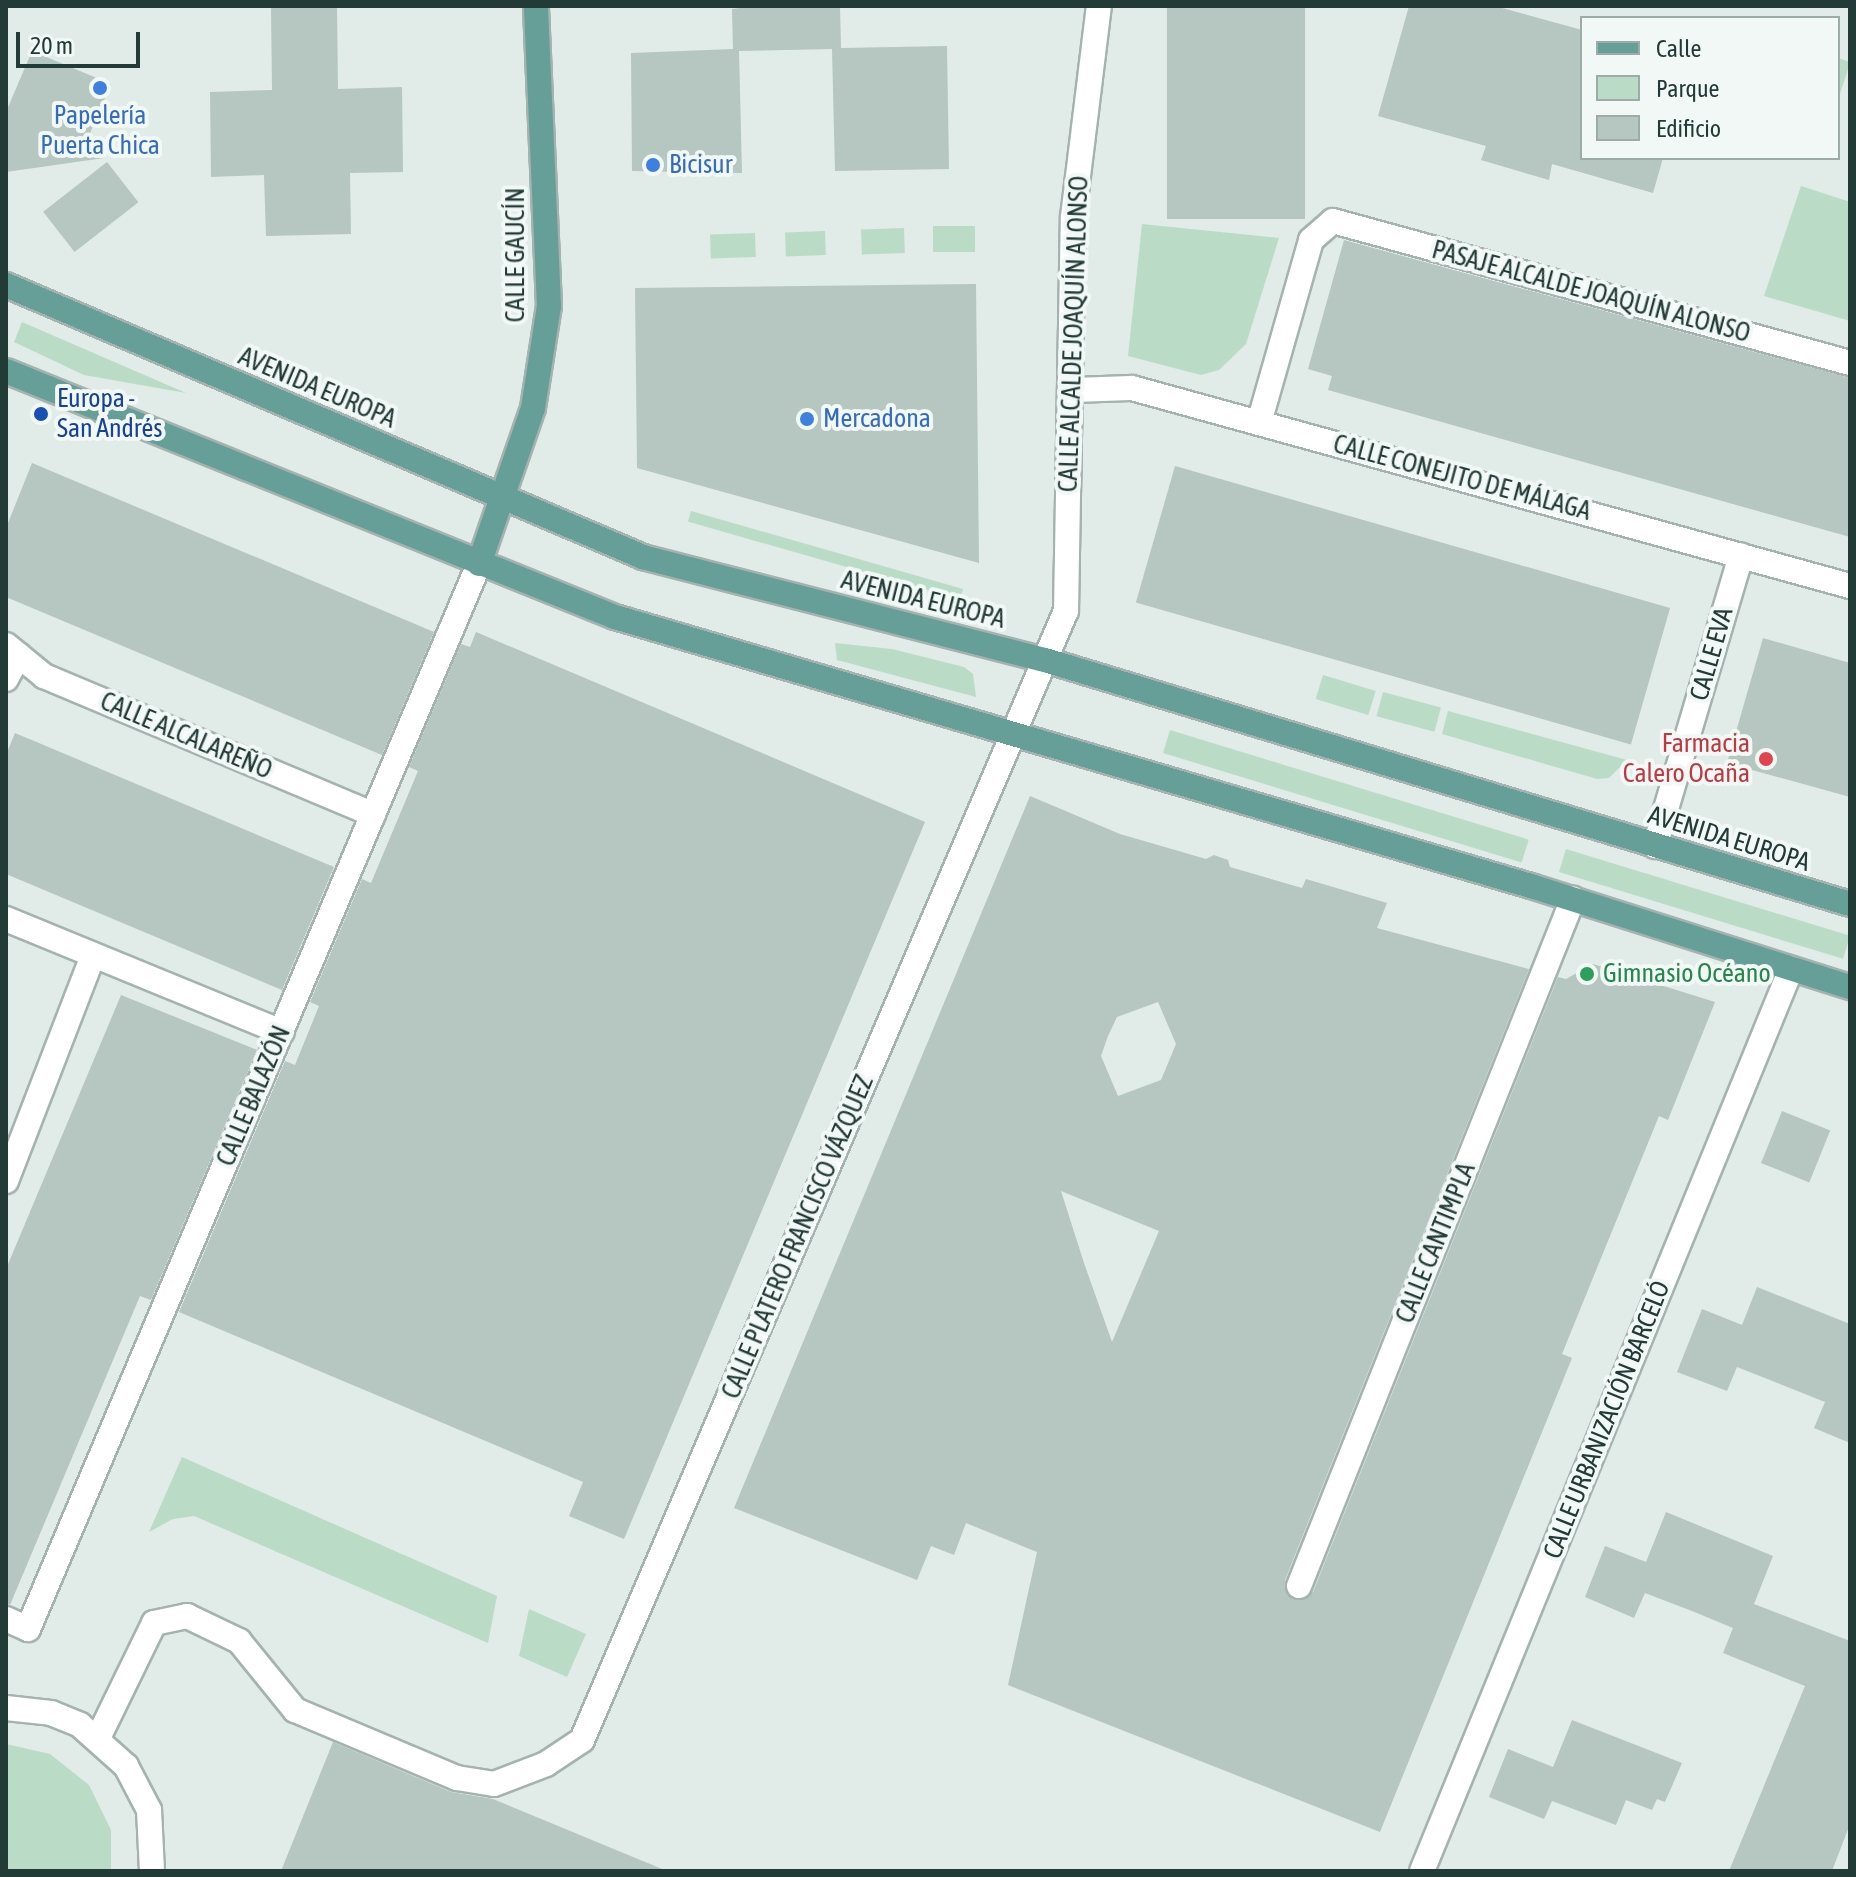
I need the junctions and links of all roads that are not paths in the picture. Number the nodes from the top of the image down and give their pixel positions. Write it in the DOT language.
graph roads {
  1 [pos="536,6"];
  2 [pos="1099,6"];
  3 [pos="6,285"];
  4 [pos="1850,363"];
  5 [pos="6,371"];
  6 [pos="1072,390"];
  7 [pos="1259,423"];
  8 [pos="504,497"];
  9 [pos="1741,555"];
  10 [pos="479,564"];
  11 [pos="1850,586"];
  12 [pos="12,650"];
  13 [pos="1045,660"];
  14 [pos="6,679"];
  15 [pos="1014,733"];
  16 [pos="373,814"];
  17 [pos="1655,846"];
  18 [pos="1573,899"];
  19 [pos="1850,904"];
  20 [pos="6,919"];
  21 [pos="93,956"];
  22 [pos="1791,969"];
  23 [pos="1850,987"];
  24 [pos="282,1032"];
  25 [pos="7,1176"];
  26 [pos="1299,1586"];
  27 [pos="17,1624"];
  28 [pos="11,1704"];
  29 [pos="98,1738"];
  30 [pos="152,1871"];
  31 [pos="1422,1871"];
  1 -- 8 [label="main road, CALLE GAUCÍN"];
  2 -- 6 [label="street, CALLE ALCALDE JOAQUÍN ALONSO"];
  3 -- 8 [label="main road, AVENIDA EUROPA"];
  4 -- 7 [label="street, PASAJE ALCALDE JOAQUÍN ALONSO"];
  5 -- 10 [label="main road"];
  6 -- 7 [label="street, CALLE CONEJITO DE MÁLAGA"];
  6 -- 13 [label="street, CALLE ALCALDE JOAQUÍN ALONSO"];
  7 -- 9 [label="street, CALLE CONEJITO DE MÁLAGA"];
  8 -- 10 [label="main road, CALLE GAUCÍN"];
  8 -- 13 [label="main road, AVENIDA EUROPA"];
  9 -- 11 [label="street, CALLE CONEJITO DE MÁLAGA"];
  9 -- 17 [label="street, CALLE EVA"];
  10 -- 15 [label="main road"];
  10 -- 16 [label="street, CALLE BALAZÓN"];
  12 -- 14 [label="street"];
  12 -- 16 [label="street, CALLE ALCALAREÑO"];
  13 -- 15 [label="street, CALLE ALCALDE JOAQUÍN ALONSO"];
  13 -- 17 [label="main road, AVENIDA EUROPA"];
  15 -- 18 [label="main road"];
  15 -- 29 [label="street, CALLE PLATERO FRANCISCO VÁZQUEZ"];
  16 -- 24 [label="street, CALLE BALAZÓN"];
  17 -- 19 [label="main road, AVENIDA EUROPA"];
  18 -- 22 [label="main road"];
  18 -- 26 [label="street, CALLE CANTIMPLA"];
  20 -- 21 [label="street"];
  21 -- 24 [label="street"];
  21 -- 25 [label="street"];
  22 -- 23 [label="main road"];
  22 -- 31 [label="street, CALLE URBANIZACIÓN BARCELÓ"];
  24 -- 27 [label="street, CALLE BALAZÓN"];
  28 -- 29 [label="street"];
  29 -- 30 [label="street"];
}
